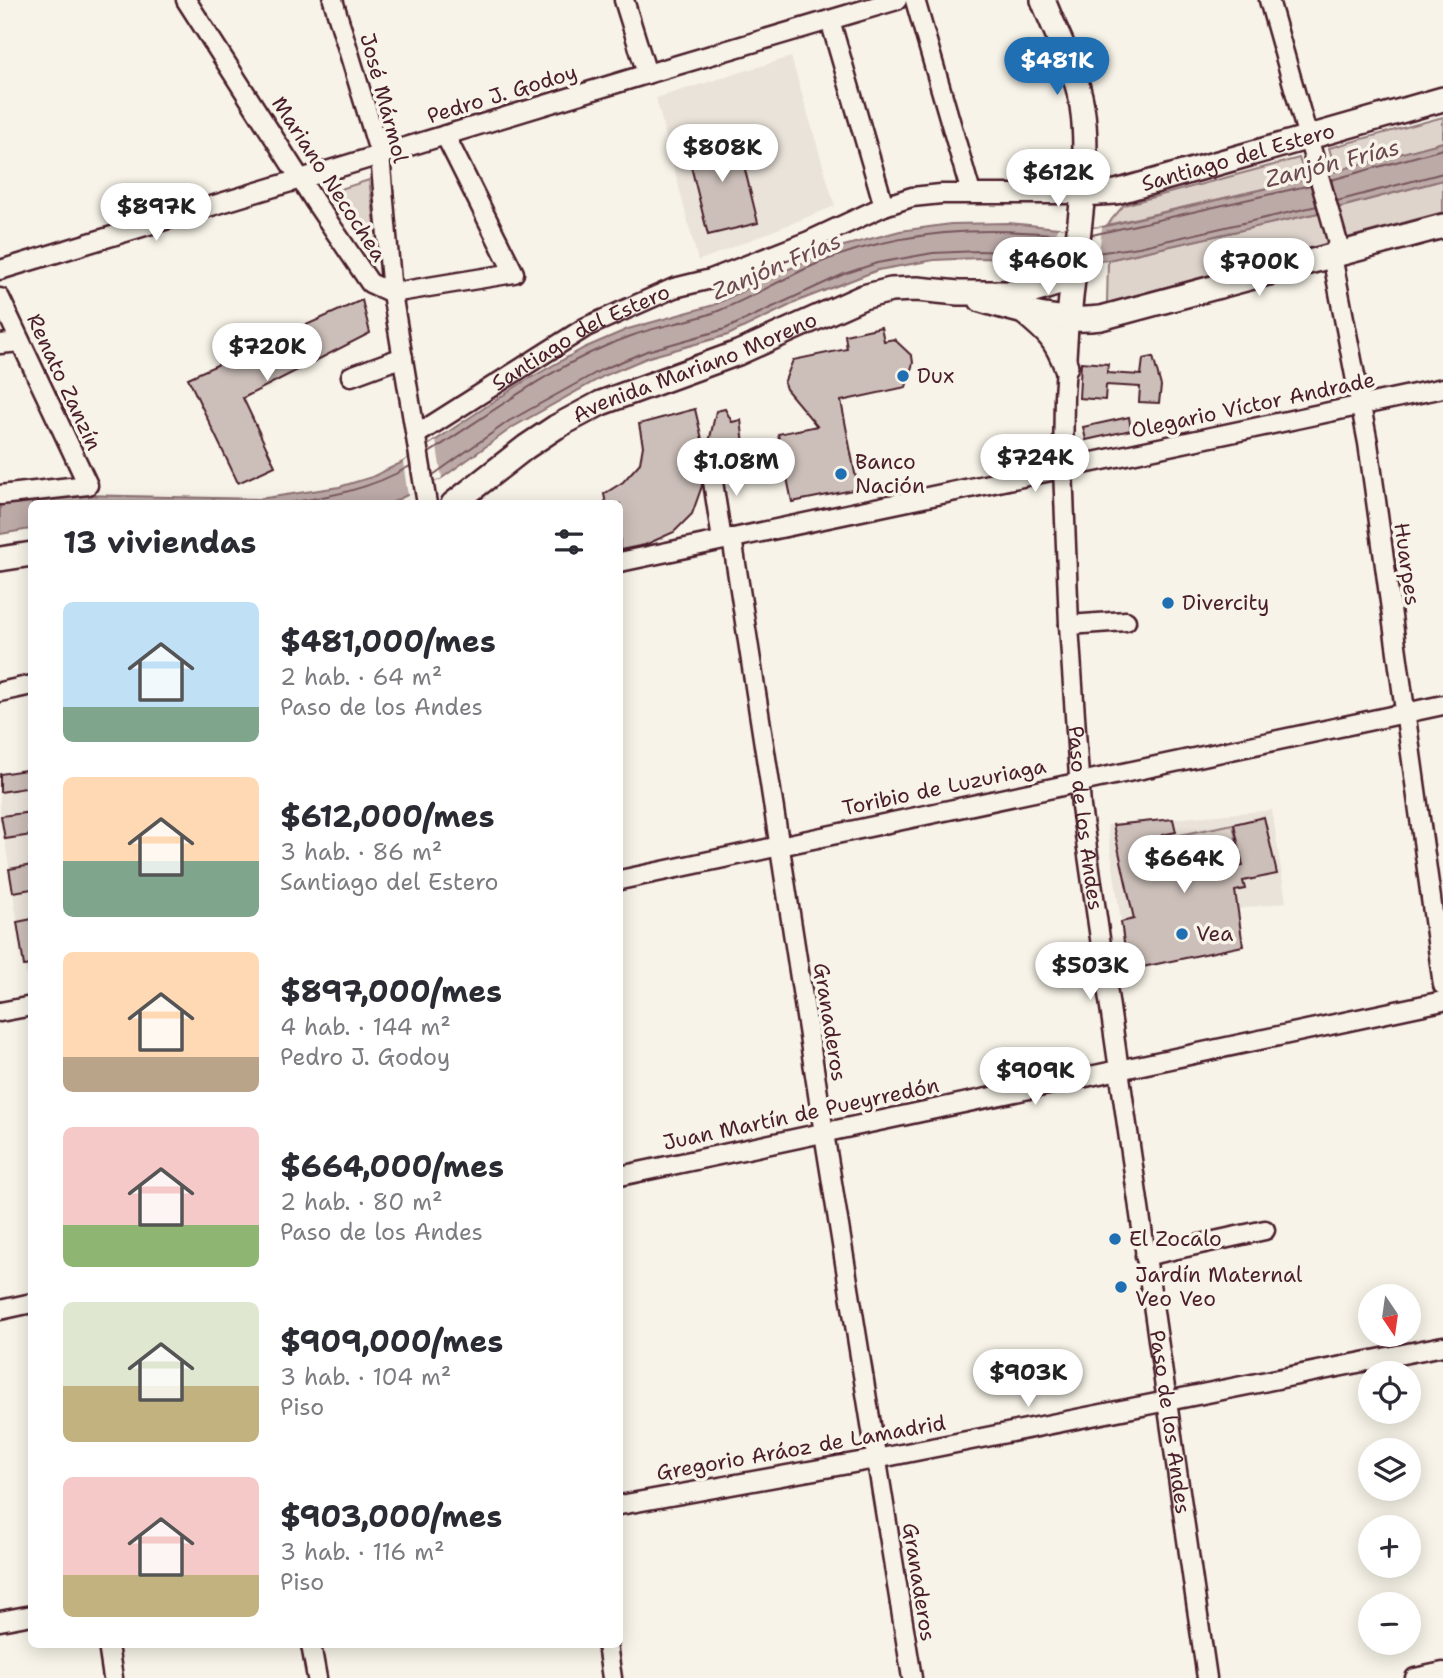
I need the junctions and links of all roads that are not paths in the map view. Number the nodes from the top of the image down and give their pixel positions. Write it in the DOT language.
graph roads {
  1 [pos="186,0"];
  2 [pos="333,0"];
  3 [pos="624,0"];
  4 [pos="897,0"];
  5 [pos="915,0"];
  6 [pos="1043,0"];
  7 [pos="1269,0"];
  8 [pos="830,20"];
  9 [pos="647,74"];
  10 [pos="1443,99"];
  11 [pos="445,135"];
  12 [pos="1309,137"];
  13 [pos="380,155"];
  14 [pos="301,179"];
  15 [pos="971,193"];
  16 [pos="1082,194"];
  17 [pos="884,206"];
  18 [pos="1443,226"];
  19 [pos="1332,256"];
  20 [pos="0,270"];
  21 [pos="1073,270"];
  22 [pos="392,293"];
  23 [pos="958,293"];
  24 [pos="0,298"];
  25 [pos="1026,314"];
  26 [pos="1069,319"];
  27 [pos="20,342"];
  28 [pos="0,344"];
  29 [pos="403,356"];
  30 [pos="1066,366"];
  31 [pos="351,376"];
  32 [pos="1443,388"];
  33 [pos="1361,406"];
  34 [pos="418,443"];
  35 [pos="710,461"];
  36 [pos="1063,468"];
  37 [pos="425,487"];
  38 [pos="0,495"];
  39 [pos="458,500"];
  40 [pos="727,539"];
  41 [pos="28,555"];
  42 [pos="0,559"];
  43 [pos="623,561"];
  44 [pos="1126,621"];
  45 [pos="1069,625"];
  46 [pos="28,686"];
  47 [pos="0,692"];
  48 [pos="1443,705"];
  49 [pos="1404,713"];
  50 [pos="1079,782"];
  51 [pos="780,845"];
  52 [pos="623,879"];
  53 [pos="1443,985"];
  54 [pos="1443,1001"];
  55 [pos="28,1007"];
  56 [pos="0,1013"];
  57 [pos="1120,1070"];
  58 [pos="824,1133"];
  59 [pos="623,1175"];
  60 [pos="1265,1230"];
  61 [pos="1145,1256"];
  62 [pos="28,1304"];
  63 [pos="0,1310"];
  64 [pos="1443,1346"];
  65 [pos="1166,1401"];
  66 [pos="876,1459"];
  67 [pos="623,1504"];
  68 [pos="28,1616"];
  69 [pos="0,1621"];
  70 [pos="108,1648"];
  71 [pos="312,1648"];
  72 [pos="607,1648"];
  73 [pos="1443,1672"];
  74 [pos="113,1678"];
  75 [pos="317,1678"];
  76 [pos="612,1678"];
  77 [pos="912,1678"];
  78 [pos="1207,1678"];
  79 [pos="1415,1678"];
  1 -- 14 [label="street, Mariano Necochea"];
  2 -- 13 [label="street, José Mármol"];
  3 -- 9 [label="street"];
  4 -- 8 [label="street, Pedro J. Godoy"];
  5 -- 15 [label="street"];
  6 -- 16 [label="main road, Paso de los Andes"];
  7 -- 12 [label="street, Huarpes"];
  8 -- 9 [label="street, Pedro J. Godoy"];
  8 -- 17 [label="street"];
  9 -- 11 [label="street, Pedro J. Godoy"];
  10 -- 12 [label="main road, Santiago del Estero"];
  11 -- 13 [label="street, Pedro J. Godoy"];
  11 -- 22 [label="street"];
  12 -- 16 [label="main road, Santiago del Estero"];
  12 -- 19 [label="street, Huarpes"];
  13 -- 14 [label="street, Pedro J. Godoy"];
  13 -- 22 [label="street, José Mármol"];
  14 -- 20 [label="street, Pedro J. Godoy"];
  14 -- 22 [label="street, Mariano Necochea"];
  15 -- 16 [label="street, Santiago del Estero"];
  15 -- 17 [label="street, Santiago del Estero"];
  16 -- 21 [label="main road, Paso de los Andes"];
  17 -- 34 [label="street, Santiago del Estero"];
  18 -- 19 [label="main road, Avenida Mariano Moreno"];
  19 -- 26 [label="main road, Avenida Mariano Moreno"];
  19 -- 33 [label="street, Huarpes"];
  21 -- 23 [label="main road, Avenida Mariano Moreno"];
  21 -- 26 [label="main road, Paso de los Andes"];
  22 -- 29 [label="street"];
  23 -- 25 [label="main road, Avenida Mariano Moreno"];
  23 -- 39 [label="main road, Avenida Mariano Moreno"];
  24 -- 27 [label="street, Renato Zanzín"];
  25 -- 26 [label="main road, Avenida Mariano Moreno"];
  25 -- 30 [label="main road"];
  26 -- 30 [label="street, Paso de los Andes"];
  27 -- 28 [label="street"];
  27 -- 38 [label="street, Renato Zanzín"];
  29 -- 31 [label="street"];
  29 -- 34 [label="street"];
  30 -- 36 [label="street, Paso de los Andes"];
  32 -- 33 [label="street, Olegario Víctor Andrade"];
  33 -- 36 [label="street, Olegario Víctor Andrade"];
  33 -- 49 [label="street, Huarpes"];
  34 -- 37 [label="street"];
  35 -- 40 [label="street, Granaderos"];
  36 -- 40 [label="street, Olegario Víctor Andrade"];
  36 -- 45 [label="street, Paso de los Andes"];
  40 -- 43 [label="street, Olegario Víctor Andrade"];
  40 -- 51 [label="street, Granaderos"];
  41 -- 42 [label="main road"];
  44 -- 45 [label="street"];
  45 -- 50 [label="street, Paso de los Andes"];
  46 -- 47 [label="street"];
  48 -- 49 [label="street, Toribio de Luzuriaga"];
  49 -- 50 [label="street, Toribio de Luzuriaga"];
  49 -- 53 [label="street, Huarpes"];
  50 -- 51 [label="street, Toribio de Luzuriaga"];
  50 -- 57 [label="street, Paso de los Andes"];
  51 -- 52 [label="street, Toribio de Luzuriaga"];
  51 -- 58 [label="street, Granaderos"];
  54 -- 57 [label="street, Juan Martín de Pueyrredón"];
  55 -- 56 [label="street"];
  57 -- 58 [label="street, Juan Martín de Pueyrredón"];
  57 -- 61 [label="street, Paso de los Andes"];
  58 -- 59 [label="street, Juan Martín de Pueyrredón"];
  58 -- 66 [label="street, Granaderos"];
  60 -- 61 [label="street"];
  61 -- 65 [label="street, Paso de los Andes"];
  62 -- 63 [label="street"];
  64 -- 65 [label="street, Gregorio Aráoz de Lamadrid"];
  65 -- 66 [label="street, Gregorio Aráoz de Lamadrid"];
  65 -- 78 [label="street, Paso de los Andes"];
  66 -- 67 [label="street, Gregorio Aráoz de Lamadrid"];
  66 -- 77 [label="street, Granaderos"];
  68 -- 69 [label="street"];
  70 -- 74 [label="street"];
  71 -- 75 [label="street"];
  72 -- 76 [label="street"];
  73 -- 79 [label="street"];
}
